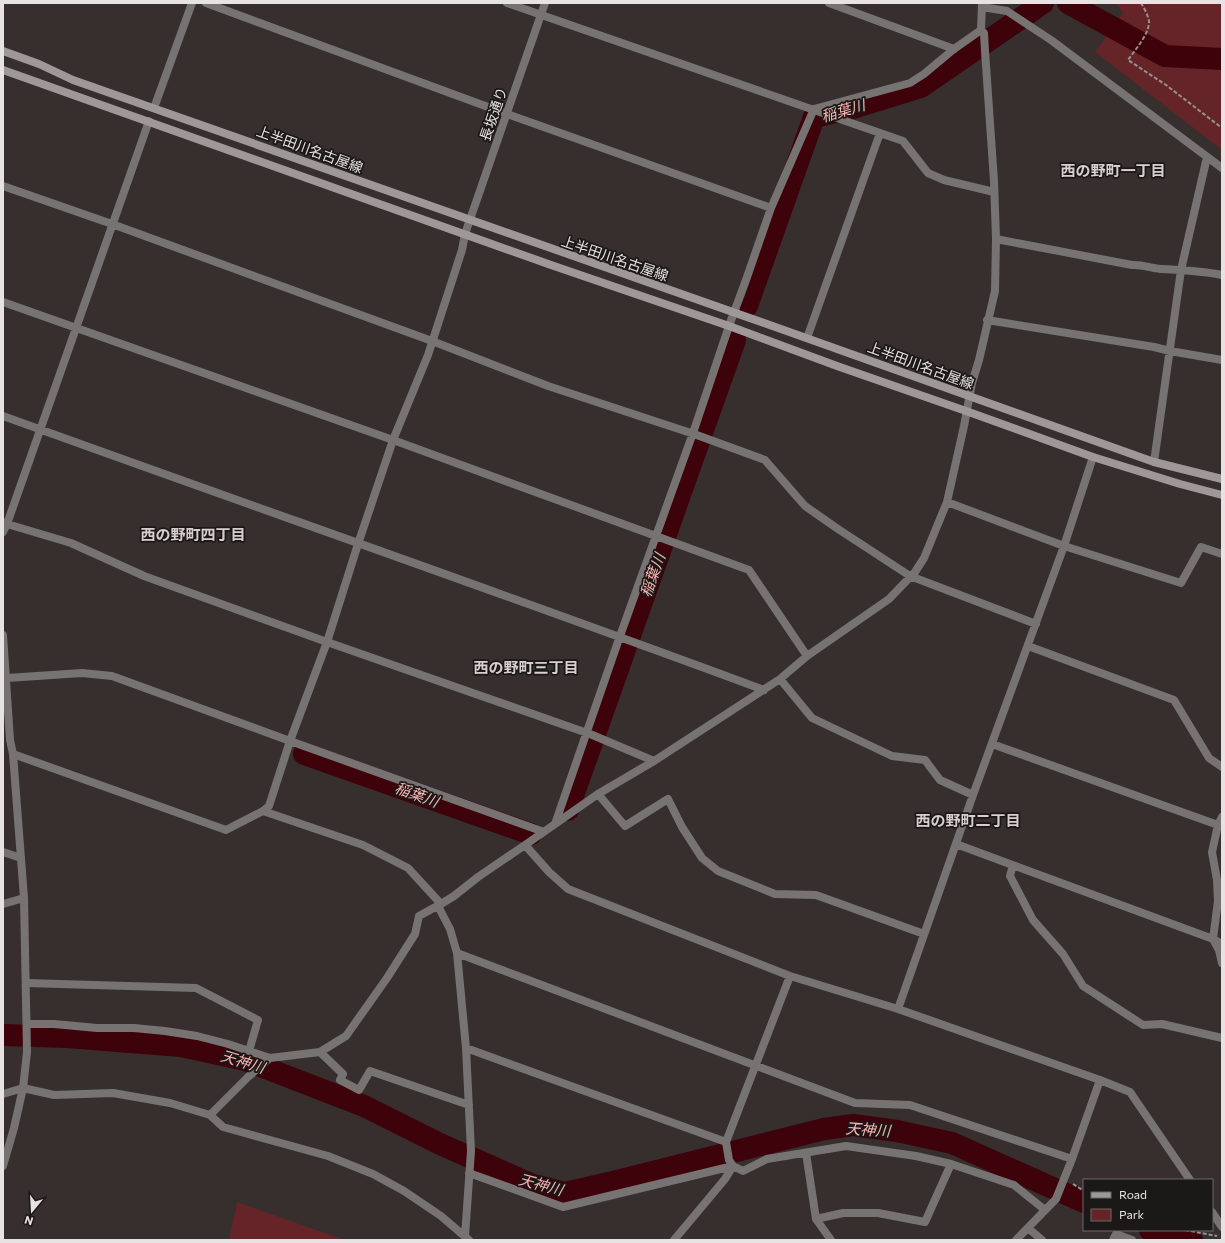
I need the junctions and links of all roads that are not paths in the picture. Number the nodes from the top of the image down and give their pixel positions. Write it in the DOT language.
graph roads {
  1 [pos="192,3"];
  2 [pos="206,3"];
  3 [pos="507,3"];
  4 [pos="545,3"];
  5 [pos="829,3"];
  6 [pos="982,5"];
  7 [pos="540,15"];
  8 [pos="982,32"];
  9 [pos="954,49"];
  10 [pos="3,51"];
  11 [pos="3,70"];
  12 [pos="154,108"];
  13 [pos="816,110"];
  14 [pos="507,114"];
  15 [pos="149,121"];
  16 [pos="880,133"];
  17 [pos="1207,157"];
  18 [pos="1222,168"];
  19 [pos="3,186"];
  20 [pos="994,192"];
  21 [pos="771,208"];
  22 [pos="470,220"];
  23 [pos="112,224"];
  24 [pos="465,234"];
  25 [pos="996,239"];
  26 [pos="1181,270"];
  27 [pos="1222,275"];
  28 [pos="3,302"];
  29 [pos="734,313"];
  30 [pos="988,320"];
  31 [pos="728,326"];
  32 [pos="75,329"];
  33 [pos="808,338"];
  34 [pos="432,341"];
  35 [pos="1170,352"];
  36 [pos="1222,360"];
  37 [pos="969,397"];
  38 [pos="966,410"];
  39 [pos="3,416"];
  40 [pos="40,430"];
  41 [pos="694,434"];
  42 [pos="393,440"];
  43 [pos="1093,457"];
  44 [pos="1154,462"];
  45 [pos="1222,479"];
  46 [pos="1222,495"];
  47 [pos="947,502"];
  48 [pos="5,523"];
  49 [pos="3,532"];
  50 [pos="657,537"];
  51 [pos="358,544"];
  52 [pos="1064,546"];
  53 [pos="1222,554"];
  54 [pos="910,576"];
  55 [pos="1036,624"];
  56 [pos="3,635"];
  57 [pos="621,637"];
  58 [pos="327,642"];
  59 [pos="1028,646"];
  60 [pos="807,656"];
  61 [pos="7,678"];
  62 [pos="780,679"];
  63 [pos="764,690"];
  64 [pos="589,734"];
  65 [pos="6,739"];
  66 [pos="290,742"];
  67 [pos="992,744"];
  68 [pos="13,754"];
  69 [pos="654,761"];
  70 [pos="1222,767"];
  71 [pos="598,794"];
  72 [pos="973,794"];
  73 [pos="263,811"];
  74 [pos="1220,821"];
  75 [pos="555,824"];
  76 [pos="544,832"];
  77 [pos="956,844"];
  78 [pos="525,846"];
  79 [pos="3,852"];
  80 [pos="20,858"];
  81 [pos="1013,865"];
  82 [pos="24,898"];
  83 [pos="3,904"];
  84 [pos="440,905"];
  85 [pos="924,934"];
  86 [pos="1212,939"];
  87 [pos="1222,944"];
  88 [pos="457,953"];
  89 [pos="1222,963"];
  90 [pos="790,976"];
  91 [pos="26,983"];
  92 [pos="898,1009"];
  93 [pos="27,1024"];
  94 [pos="1222,1038"];
  95 [pos="466,1048"];
  96 [pos="249,1051"];
  97 [pos="320,1052"];
  98 [pos="270,1059"];
  99 [pos="755,1066"];
  100 [pos="1100,1080"];
  101 [pos="23,1088"];
  102 [pos="3,1094"];
  103 [pos="469,1105"];
  104 [pos="210,1115"];
  105 [pos="726,1142"];
  106 [pos="806,1153"];
  107 [pos="1072,1159"];
  108 [pos="731,1163"];
  109 [pos="951,1164"];
  110 [pos="3,1166"];
  111 [pos="469,1173"];
  112 [pos="1189,1179"];
  113 [pos="1045,1210"];
  114 [pos="1213,1214"];
  115 [pos="816,1219"];
  116 [pos="1222,1227"];
  117 [pos="1028,1228"];
  118 [pos="467,1238"];
  119 [pos="674,1240"];
  120 [pos="831,1240"];
  121 [pos="1016,1240"];
  122 [pos="1042,1240"];
  123 [pos="1113,1240"];
  124 [pos="1132,1240"];
  1 -- 12 [label="street"];
  2 -- 14 [label="street"];
  3 -- 7 [label="street"];
  4 -- 7 [label="street, 長坂通り"];
  5 -- 9 [label="street"];
  6 -- 8 [label="street"];
  6 -- 17 [label="street"];
  7 -- 13 [label="street"];
  7 -- 14 [label="street, 長坂通り"];
  8 -- 9 [label="street"];
  8 -- 20 [label="street"];
  9 -- 13 [label="street"];
  10 -- 12 [label="main road, 上半田川名古屋線"];
  11 -- 15 [label="main road, 上半田川名古屋線"];
  12 -- 22 [label="main road, 上半田川名古屋線"];
  13 -- 16 [label="street"];
  13 -- 21 [label="street"];
  14 -- 21 [label="street"];
  14 -- 22 [label="street, 長坂通り"];
  15 -- 23 [label="street"];
  15 -- 24 [label="main road, 上半田川名古屋線"];
  16 -- 20 [label="street"];
  16 -- 33 [label="street"];
  17 -- 18 [label="street"];
  17 -- 26 [label="street"];
  19 -- 23 [label="street"];
  20 -- 25 [label="street"];
  21 -- 29 [label="street"];
  22 -- 24 [label="street, 長坂通り"];
  22 -- 29 [label="main road, 上半田川名古屋線"];
  23 -- 32 [label="street"];
  23 -- 34 [label="street"];
  24 -- 31 [label="main road, 上半田川名古屋線"];
  24 -- 34 [label="street, 長坂通り"];
  25 -- 26 [label="street"];
  25 -- 30 [label="street"];
  26 -- 27 [label="street"];
  26 -- 35 [label="street"];
  28 -- 32 [label="street"];
  29 -- 31 [label="street"];
  29 -- 33 [label="main road, 上半田川名古屋線"];
  30 -- 35 [label="street"];
  30 -- 37 [label="street"];
  31 -- 38 [label="main road, 上半田川名古屋線"];
  31 -- 41 [label="street"];
  32 -- 40 [label="street"];
  32 -- 42 [label="street"];
  33 -- 37 [label="main road, 上半田川名古屋線"];
  34 -- 41 [label="street"];
  34 -- 42 [label="street, 長坂通り"];
  35 -- 36 [label="street"];
  35 -- 44 [label="street"];
  37 -- 38 [label="street"];
  37 -- 44 [label="main road, 上半田川名古屋線"];
  38 -- 43 [label="main road, 上半田川名古屋線"];
  38 -- 47 [label="street"];
  39 -- 40 [label="street"];
  40 -- 48 [label="street"];
  40 -- 51 [label="street"];
  41 -- 50 [label="street"];
  41 -- 54 [label="street"];
  42 -- 50 [label="street"];
  42 -- 51 [label="street, 長坂通り"];
  43 -- 46 [label="main road, 上半田川名古屋線"];
  43 -- 52 [label="street"];
  44 -- 45 [label="main road, 上半田川名古屋線"];
  47 -- 52 [label="street"];
  47 -- 54 [label="street"];
  48 -- 49 [label="street"];
  48 -- 58 [label="street"];
  50 -- 57 [label="street"];
  50 -- 60 [label="street"];
  51 -- 57 [label="street"];
  51 -- 58 [label="street, 長坂通り"];
  52 -- 53 [label="street"];
  52 -- 55 [label="street"];
  54 -- 55 [label="street"];
  54 -- 60 [label="street"];
  55 -- 59 [label="street"];
  56 -- 61 [label="street"];
  57 -- 63 [label="street"];
  57 -- 64 [label="street"];
  58 -- 64 [label="street"];
  58 -- 66 [label="street, 長坂通り"];
  59 -- 67 [label="street"];
  59 -- 70 [label="street"];
  60 -- 62 [label="street"];
  61 -- 65 [label="street"];
  61 -- 66 [label="street"];
  62 -- 63 [label="street"];
  62 -- 72 [label="street"];
  63 -- 69 [label="street"];
  64 -- 69 [label="street"];
  64 -- 75 [label="street"];
  65 -- 68 [label="street"];
  66 -- 73 [label="street, 長坂通り"];
  66 -- 76 [label="street"];
  67 -- 72 [label="street"];
  67 -- 74 [label="street"];
  68 -- 73 [label="street"];
  68 -- 80 [label="street"];
  69 -- 71 [label="street"];
  71 -- 75 [label="street"];
  71 -- 85 [label="street"];
  72 -- 77 [label="street"];
  73 -- 84 [label="street"];
  74 -- 86 [label="street"];
  75 -- 76 [label="street"];
  76 -- 78 [label="street"];
  77 -- 81 [label="street"];
  77 -- 85 [label="street"];
  78 -- 84 [label="street"];
  78 -- 90 [label="street"];
  79 -- 80 [label="street"];
  80 -- 82 [label="street"];
  81 -- 86 [label="street"];
  81 -- 94 [label="street"];
  82 -- 83 [label="street"];
  82 -- 91 [label="street"];
  84 -- 88 [label="street"];
  84 -- 97 [label="street"];
  85 -- 92 [label="street"];
  86 -- 87 [label="street"];
  86 -- 89 [label="street"];
  88 -- 95 [label="street"];
  88 -- 99 [label="street"];
  90 -- 92 [label="street"];
  90 -- 99 [label="street"];
  91 -- 93 [label="street"];
  91 -- 96 [label="street"];
  92 -- 100 [label="street"];
  93 -- 96 [label="street"];
  93 -- 101 [label="street"];
  95 -- 103 [label="street"];
  95 -- 105 [label="street"];
  96 -- 98 [label="street"];
  97 -- 98 [label="street"];
  97 -- 103 [label="street"];
  98 -- 104 [label="street"];
  99 -- 105 [label="street"];
  99 -- 107 [label="street"];
  100 -- 107 [label="street"];
  100 -- 112 [label="street"];
  101 -- 102 [label="street"];
  101 -- 104 [label="street"];
  101 -- 110 [label="street"];
  103 -- 111 [label="street"];
  104 -- 118 [label="street"];
  105 -- 108 [label="street"];
  106 -- 108 [label="street"];
  106 -- 109 [label="street"];
  106 -- 115 [label="street"];
  107 -- 113 [label="street"];
  108 -- 111 [label="street"];
  108 -- 119 [label="street"];
  109 -- 113 [label="street"];
  109 -- 115 [label="street"];
  111 -- 118 [label="street"];
  113 -- 117 [label="street"];
  114 -- 116 [label="street"];
  115 -- 120 [label="street"];
  117 -- 121 [label="street"];
  117 -- 122 [label="street"];
  123 -- 124 [label="street"];
}
